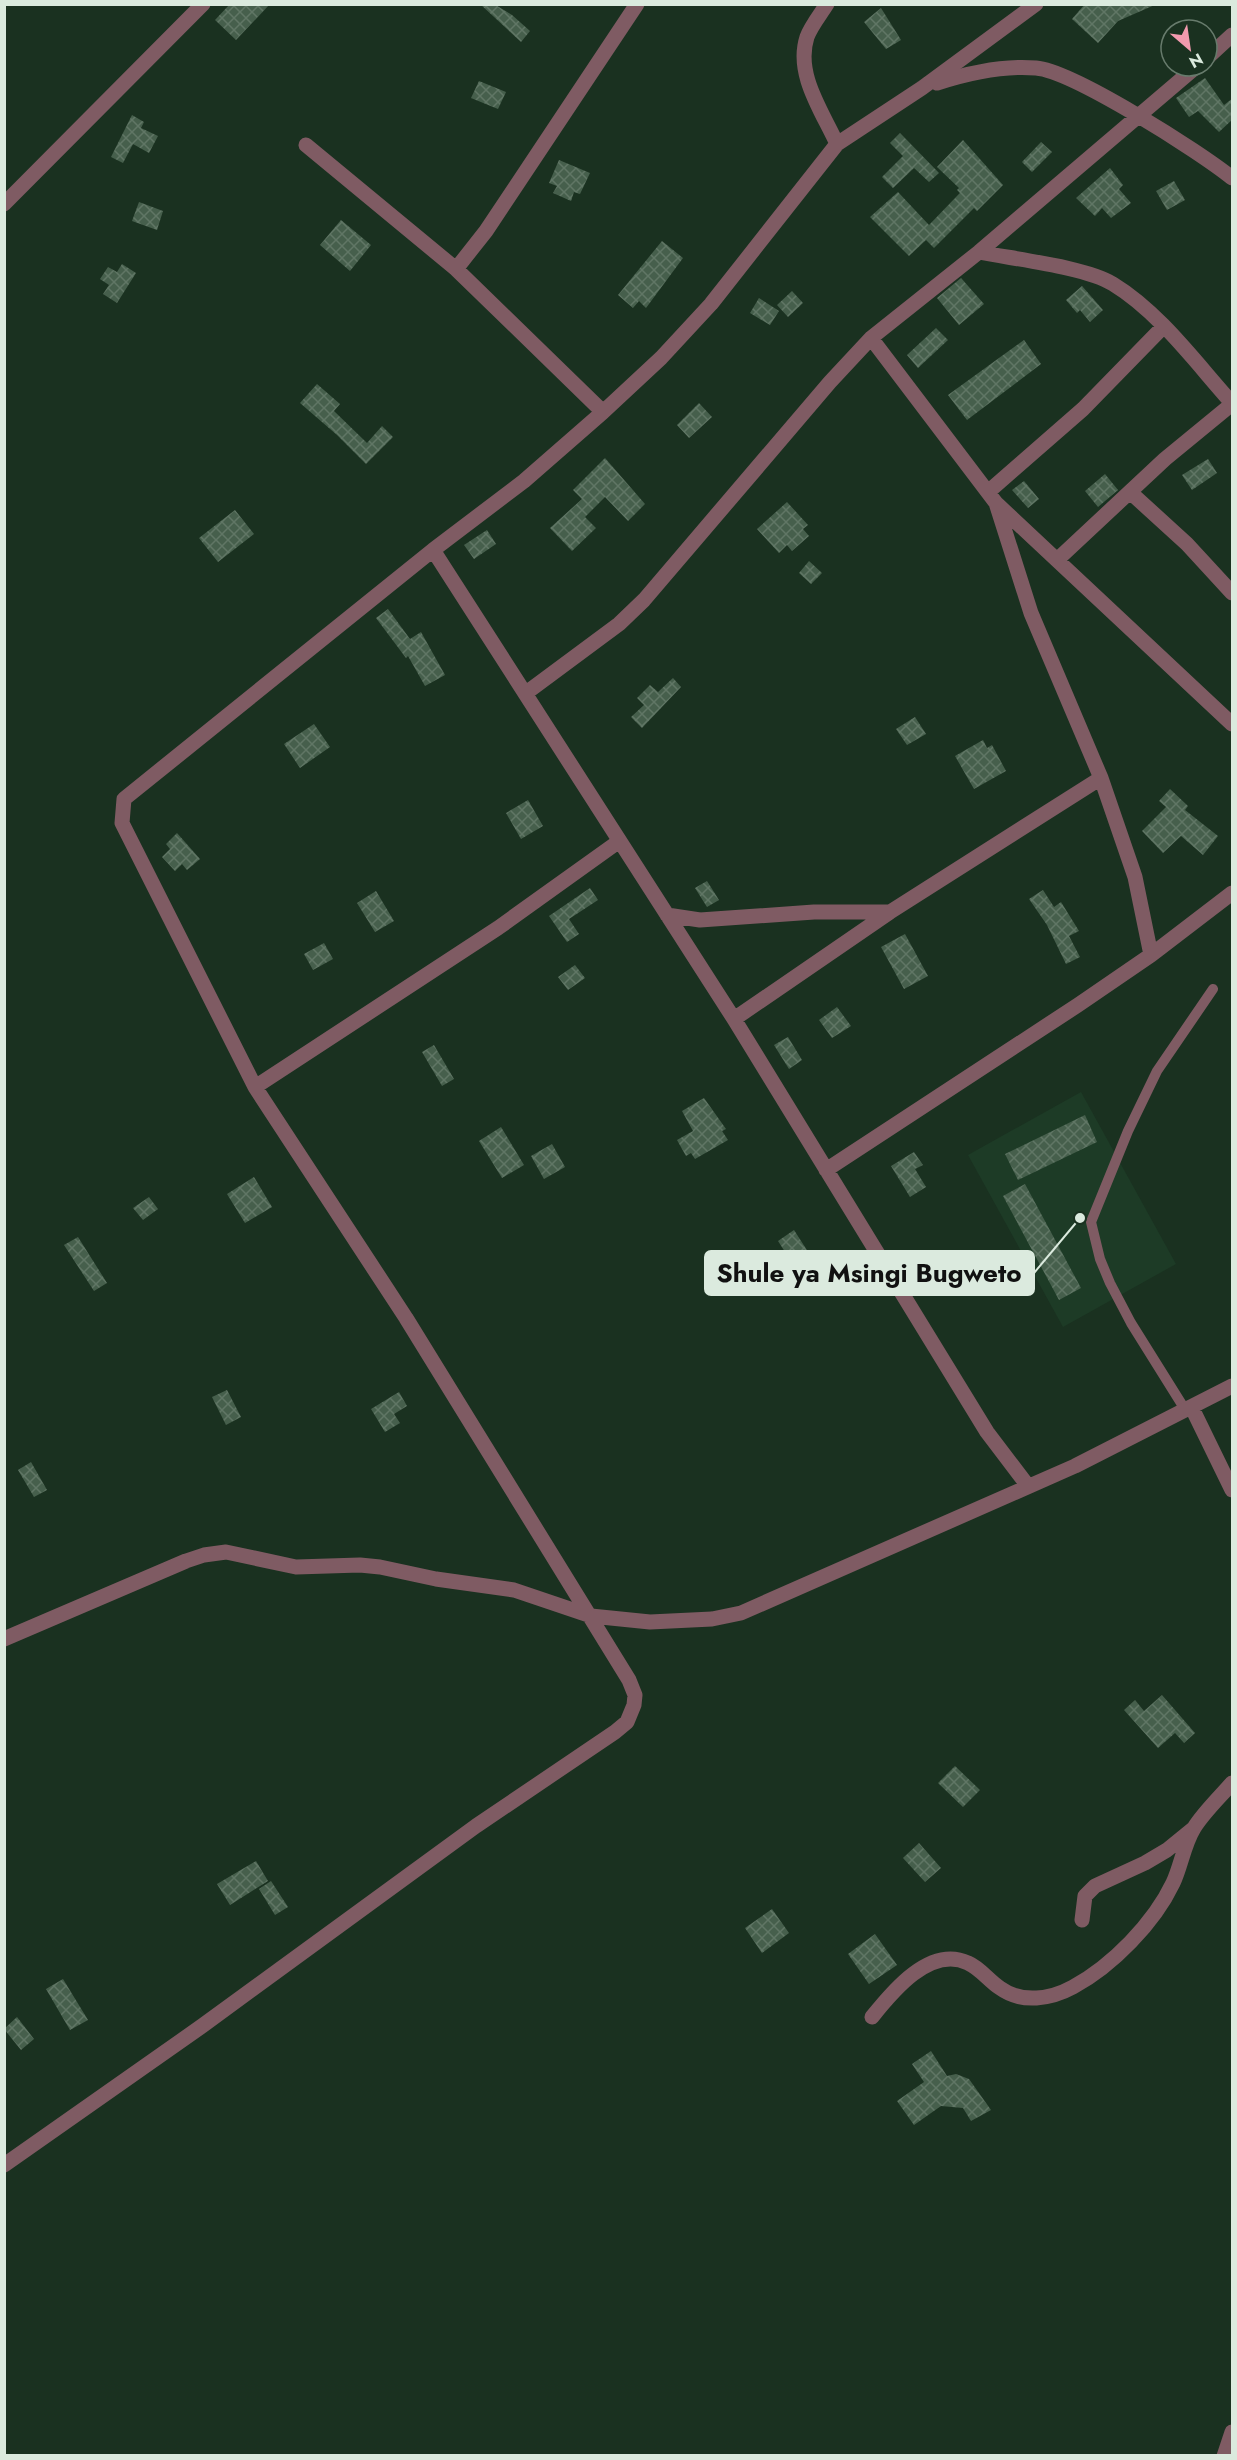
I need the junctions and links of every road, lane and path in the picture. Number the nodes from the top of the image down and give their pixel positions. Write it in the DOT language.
graph roads {
  1 [pos="203,4"];
  2 [pos="637,4"];
  3 [pos="827,4"];
  4 [pos="1036,4"];
  5 [pos="1233,35"];
  6 [pos="1219,47"];
  7 [pos="1183,78"];
  8 [pos="922,88"];
  9 [pos="1137,116"];
  10 [pos="837,144"];
  11 [pos="306,145"];
  12 [pos="1233,178"];
  13 [pos="4,204"];
  14 [pos="979,252"];
  15 [pos="456,269"];
  16 [pos="1163,327"];
  17 [pos="871,338"];
  18 [pos="1233,404"];
  19 [pos="603,412"];
  20 [pos="1130,492"];
  21 [pos="992,497"];
  22 [pos="433,550"];
  23 [pos="1058,559"];
  24 [pos="1233,593"];
  25 [pos="526,693"];
  26 [pos="1233,724"];
  27 [pos="1101,778"];
  28 [pos="618,842"];
  29 [pos="1233,893"];
  30 [pos="890,912"];
  31 [pos="667,915"];
  32 [pos="1151,955"];
  33 [pos="1213,989"];
  34 [pos="734,1019"];
  35 [pos="255,1087"];
  36 [pos="826,1170"];
  37 [pos="1233,1386"];
  38 [pos="1189,1409"];
  39 [pos="1028,1486"];
  40 [pos="1233,1490"];
  41 [pos="591,1616"];
  42 [pos="4,1639"];
  43 [pos="1233,1783"];
  44 [pos="1194,1828"];
  45 [pos="1082,1920"];
  46 [pos="872,2017"];
  47 [pos="4,2165"];
  48 [pos="1233,2432"];
  49 [pos="1224,2456"];
  1 -- 13 [label="street"];
  2 -- 15 [label="street"];
  3 -- 10 [label="street"];
  4 -- 8 [label="street"];
  5 -- 6 [label="street"];
  7 -- 9 [label="street"];
  8 -- 9 [label="street"];
  8 -- 10 [label="street"];
  9 -- 12 [label="street"];
  9 -- 14 [label="street"];
  10 -- 19 [label="street"];
  11 -- 15 [label="street"];
  14 -- 16 [label="street"];
  14 -- 17 [label="street"];
  15 -- 19 [label="street"];
  16 -- 18 [label="street"];
  16 -- 21 [label="street"];
  17 -- 21 [label="street"];
  17 -- 25 [label="street"];
  18 -- 20 [label="street"];
  19 -- 22 [label="street"];
  20 -- 23 [label="street"];
  20 -- 24 [label="street"];
  21 -- 23 [label="street"];
  21 -- 27 [label="street"];
  22 -- 25 [label="street"];
  22 -- 35 [label="street"];
  23 -- 26 [label="street"];
  25 -- 28 [label="street"];
  27 -- 30 [label="street"];
  27 -- 32 [label="street"];
  28 -- 31 [label="street"];
  28 -- 35 [label="street"];
  29 -- 32 [label="street"];
  30 -- 31 [label="street"];
  30 -- 34 [label="street"];
  31 -- 34 [label="street"];
  32 -- 36 [label="street"];
  33 -- 38 [label="lane"];
  34 -- 36 [label="street"];
  35 -- 41 [label="street"];
  36 -- 39 [label="street"];
  37 -- 38 [label="street"];
  38 -- 39 [label="street"];
  38 -- 40 [label="street"];
  39 -- 41 [label="street"];
  41 -- 42 [label="street"];
  41 -- 47 [label="street"];
  43 -- 44 [label="street"];
  44 -- 45 [label="street"];
  44 -- 46 [label="street"];
  48 -- 49 [label="street"];
}
